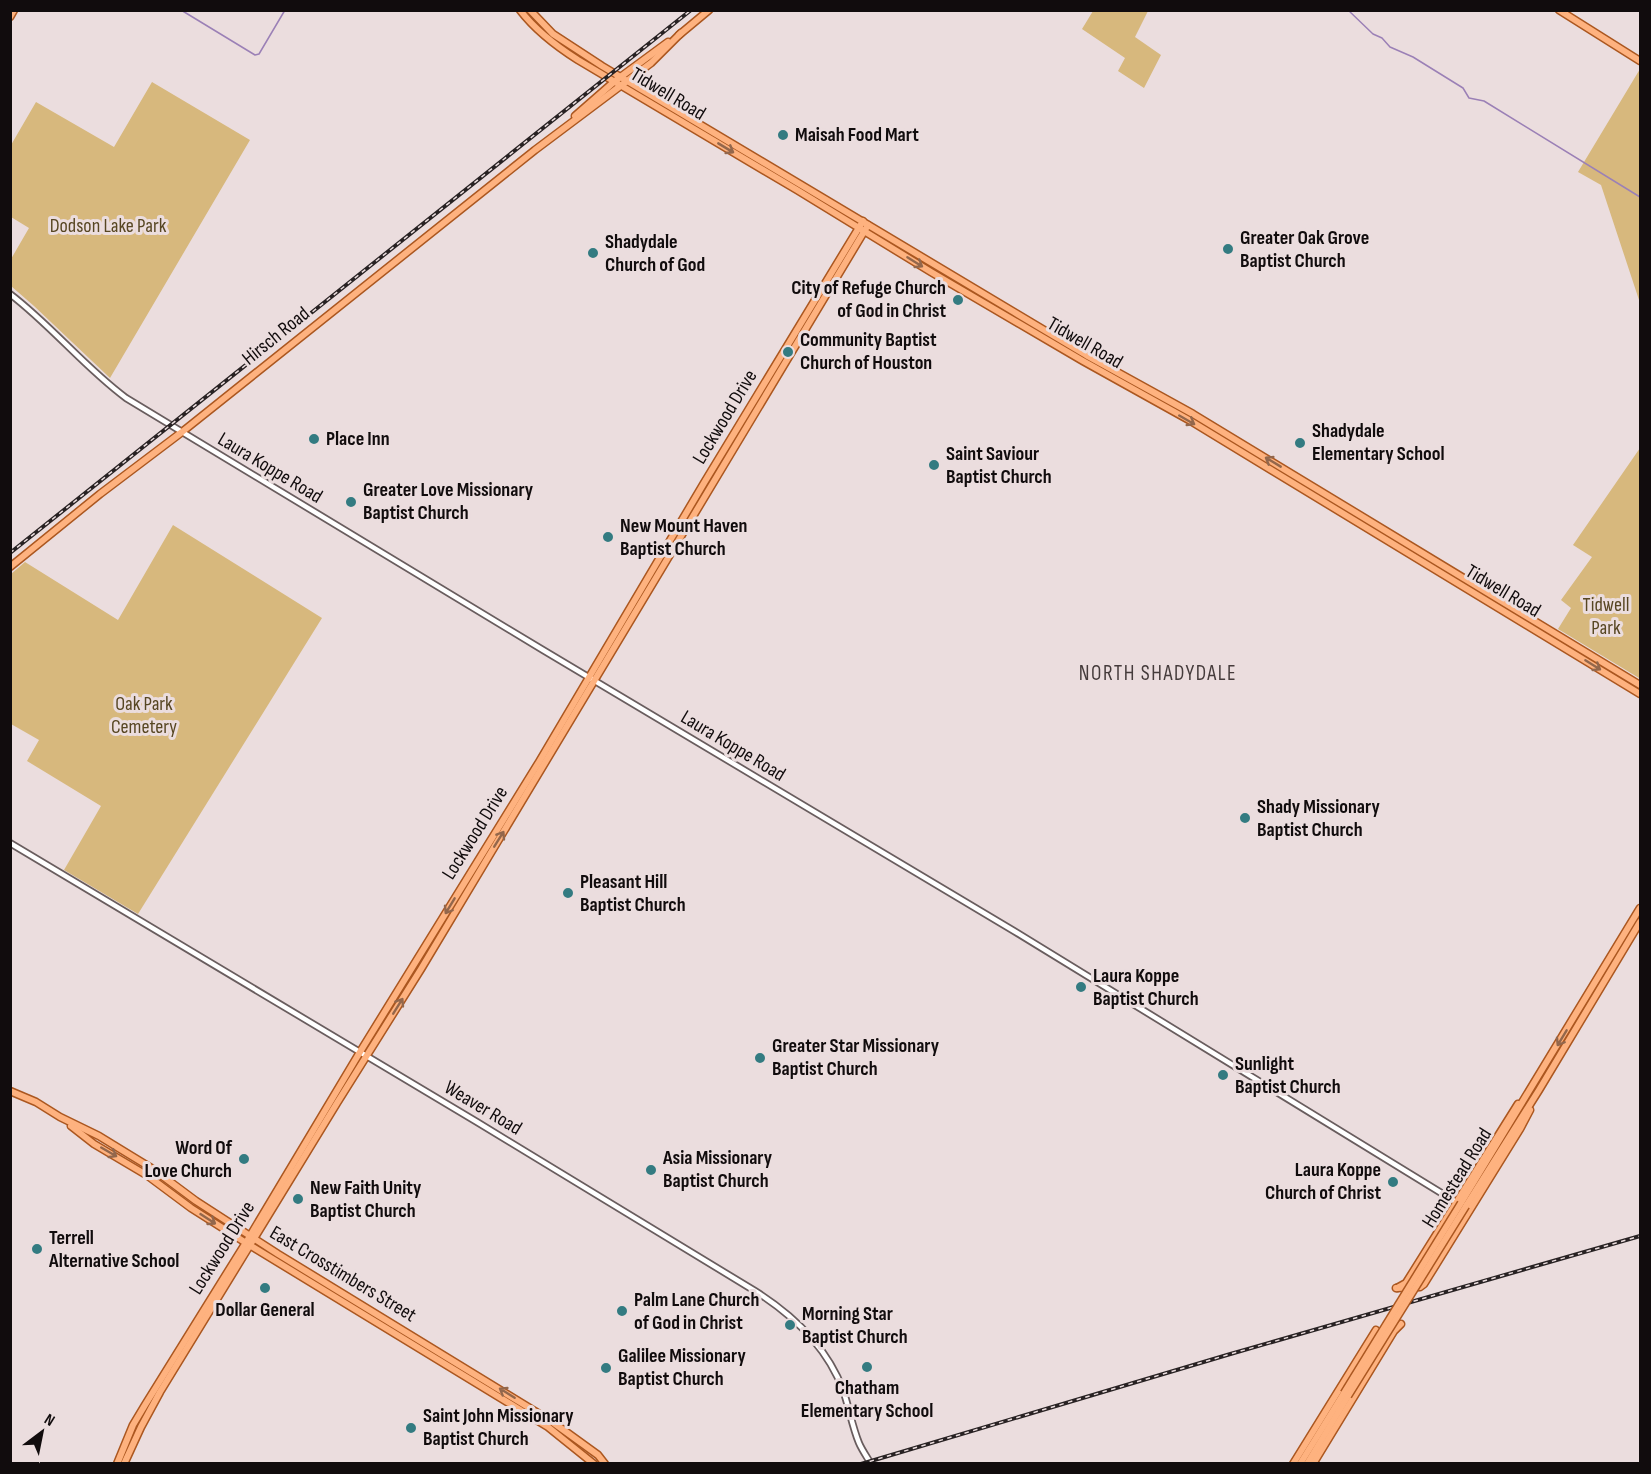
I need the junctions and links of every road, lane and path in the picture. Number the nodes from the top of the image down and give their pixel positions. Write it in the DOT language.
graph roads {
  1 [pos="14,10"];
  2 [pos="520,10"];
  3 [pos="530,10"];
  4 [pos="710,10"];
  5 [pos="1558,10"];
  6 [pos="10,17"];
  7 [pos="541,29"];
  8 [pos="681,33"];
  9 [pos="1641,61"];
  10 [pos="621,77"];
  11 [pos="615,81"];
  12 [pos="625,83"];
  13 [pos="562,129"];
  14 [pos="799,187"];
  15 [pos="866,223"];
  16 [pos="862,230"];
  17 [pos="935,265"];
  18 [pos="930,272"];
  19 [pos="10,294"];
  20 [pos="182,432"];
  21 [pos="10,567"];
  22 [pos="591,678"];
  23 [pos="1641,685"];
  24 [pos="1641,694"];
  25 [pos="10,843"];
  26 [pos="1641,908"];
  27 [pos="1641,922"];
  28 [pos="1581,1013"];
  29 [pos="360,1052"];
  30 [pos="1552,1055"];
  31 [pos="368,1056"];
  32 [pos="1558,1059"];
  33 [pos="1539,1090"];
  34 [pos="10,1091"];
  35 [pos="334,1102"];
  36 [pos="60,1117"];
  37 [pos="191,1197"];
  38 [pos="185,1203"];
  39 [pos="1461,1204"];
  40 [pos="252,1238"];
  41 [pos="248,1244"];
  42 [pos="1401,1324"];
  43 [pos="1376,1330"];
  44 [pos="158,1390"];
  45 [pos="1346,1394"];
  46 [pos="117,1464"];
  47 [pos="124,1464"];
  48 [pos="594,1464"];
  49 [pos="605,1464"];
  50 [pos="871,1464"];
  51 [pos="1293,1464"];
  52 [pos="1300,1464"];
  53 [pos="1306,1464"];
  54 [pos="1313,1464"];
  1 -- 6 [label="main road"];
  2 -- 7 [label="main road, Tidwell Road"];
  3 -- 7 [label="main road, Tidwell Road"];
  4 -- 8 [label="main road, Hirsch Road"];
  5 -- 9 [label="main road"];
  7 -- 10 [label="main road, Tidwell Road"];
  7 -- 11 [label="main road, Tidwell Road"];
  8 -- 10 [label="main road, Hirsch Road"];
  8 -- 12 [label="main road, Hirsch Road"];
  10 -- 11 [label="main road, Hirsch Road"];
  10 -- 12 [label="main road, Tidwell Road"];
  11 -- 12 [label="main road, Tidwell Road"];
  11 -- 13 [label="main road, Hirsch Road"];
  12 -- 13 [label="main road, Hirsch Road"];
  12 -- 14 [label="main road, Tidwell Road"];
  13 -- 20 [label="main road, Hirsch Road"];
  14 -- 15 [label="main road, Tidwell Road"];
  14 -- 16 [label="main road, Tidwell Road"];
  15 -- 16 [label="main road, Lockwood Drive"];
  15 -- 17 [label="main road, Tidwell Road"];
  16 -- 18 [label="main road, Tidwell Road, one-way"];
  16 -- 22 [label="main road, Lockwood Drive"];
  17 -- 18 [label="main road"];
  23 -- 17 [label="main road, Tidwell Road, one-way"];
  18 -- 24 [label="main road, Tidwell Road, one-way"];
  19 -- 20 [label="street, Laura Koppe Road"];
  20 -- 21 [label="main road, Hirsch Road"];
  20 -- 22 [label="street, Laura Koppe Road"];
  22 -- 29 [label="main road, Lockwood Drive, one-way"];
  31 -- 22 [label="main road, Lockwood Drive, one-way"];
  22 -- 39 [label="street, Laura Koppe Road"];
  25 -- 29 [label="street, Weaver Road"];
  26 -- 28 [label="main road, Homestead Road"];
  27 -- 28 [label="main road, Homestead Road"];
  28 -- 30 [label="main road, Homestead Road, one-way"];
  28 -- 32 [label="main road, Homestead Road"];
  29 -- 31 [label="street, Weaver Road"];
  29 -- 35 [label="main road, Lockwood Drive"];
  30 -- 32 [label="main road"];
  30 -- 39 [label="main road, Homestead Road"];
  31 -- 35 [label="main road, Lockwood Drive"];
  31 -- 50 [label="street, Weaver Road"];
  32 -- 33 [label="main road, Homestead Road"];
  33 -- 39 [label="main road, Homestead Road"];
  33 -- 39 [label="main road"];
  34 -- 36 [label="main road, East Crosstimbers Street"];
  35 -- 40 [label="main road, Lockwood Drive"];
  36 -- 37 [label="main road, East Crosstimbers Street"];
  36 -- 38 [label="main road, East Crosstimbers Street, one-way"];
  37 -- 38 [label="main road"];
  37 -- 40 [label="main road, East Crosstimbers Street"];
  38 -- 41 [label="main road, East Crosstimbers Street, one-way"];
  39 -- 45 [label="main road, Homestead Road, bridge"];
  40 -- 41 [label="main road, Lockwood Drive"];
  49 -- 40 [label="main road, East Crosstimbers Street, one-way"];
  41 -- 44 [label="main road, Lockwood Drive"];
  41 -- 48 [label="main road, East Crosstimbers Street"];
  42 -- 54 [label="main road"];
  43 -- 51 [label="main road"];
  44 -- 46 [label="main road, Lockwood Drive"];
  44 -- 47 [label="main road, Lockwood Drive"];
  45 -- 52 [label="main road, Homestead Road"];
  45 -- 53 [label="main road, Homestead Road"];
}
